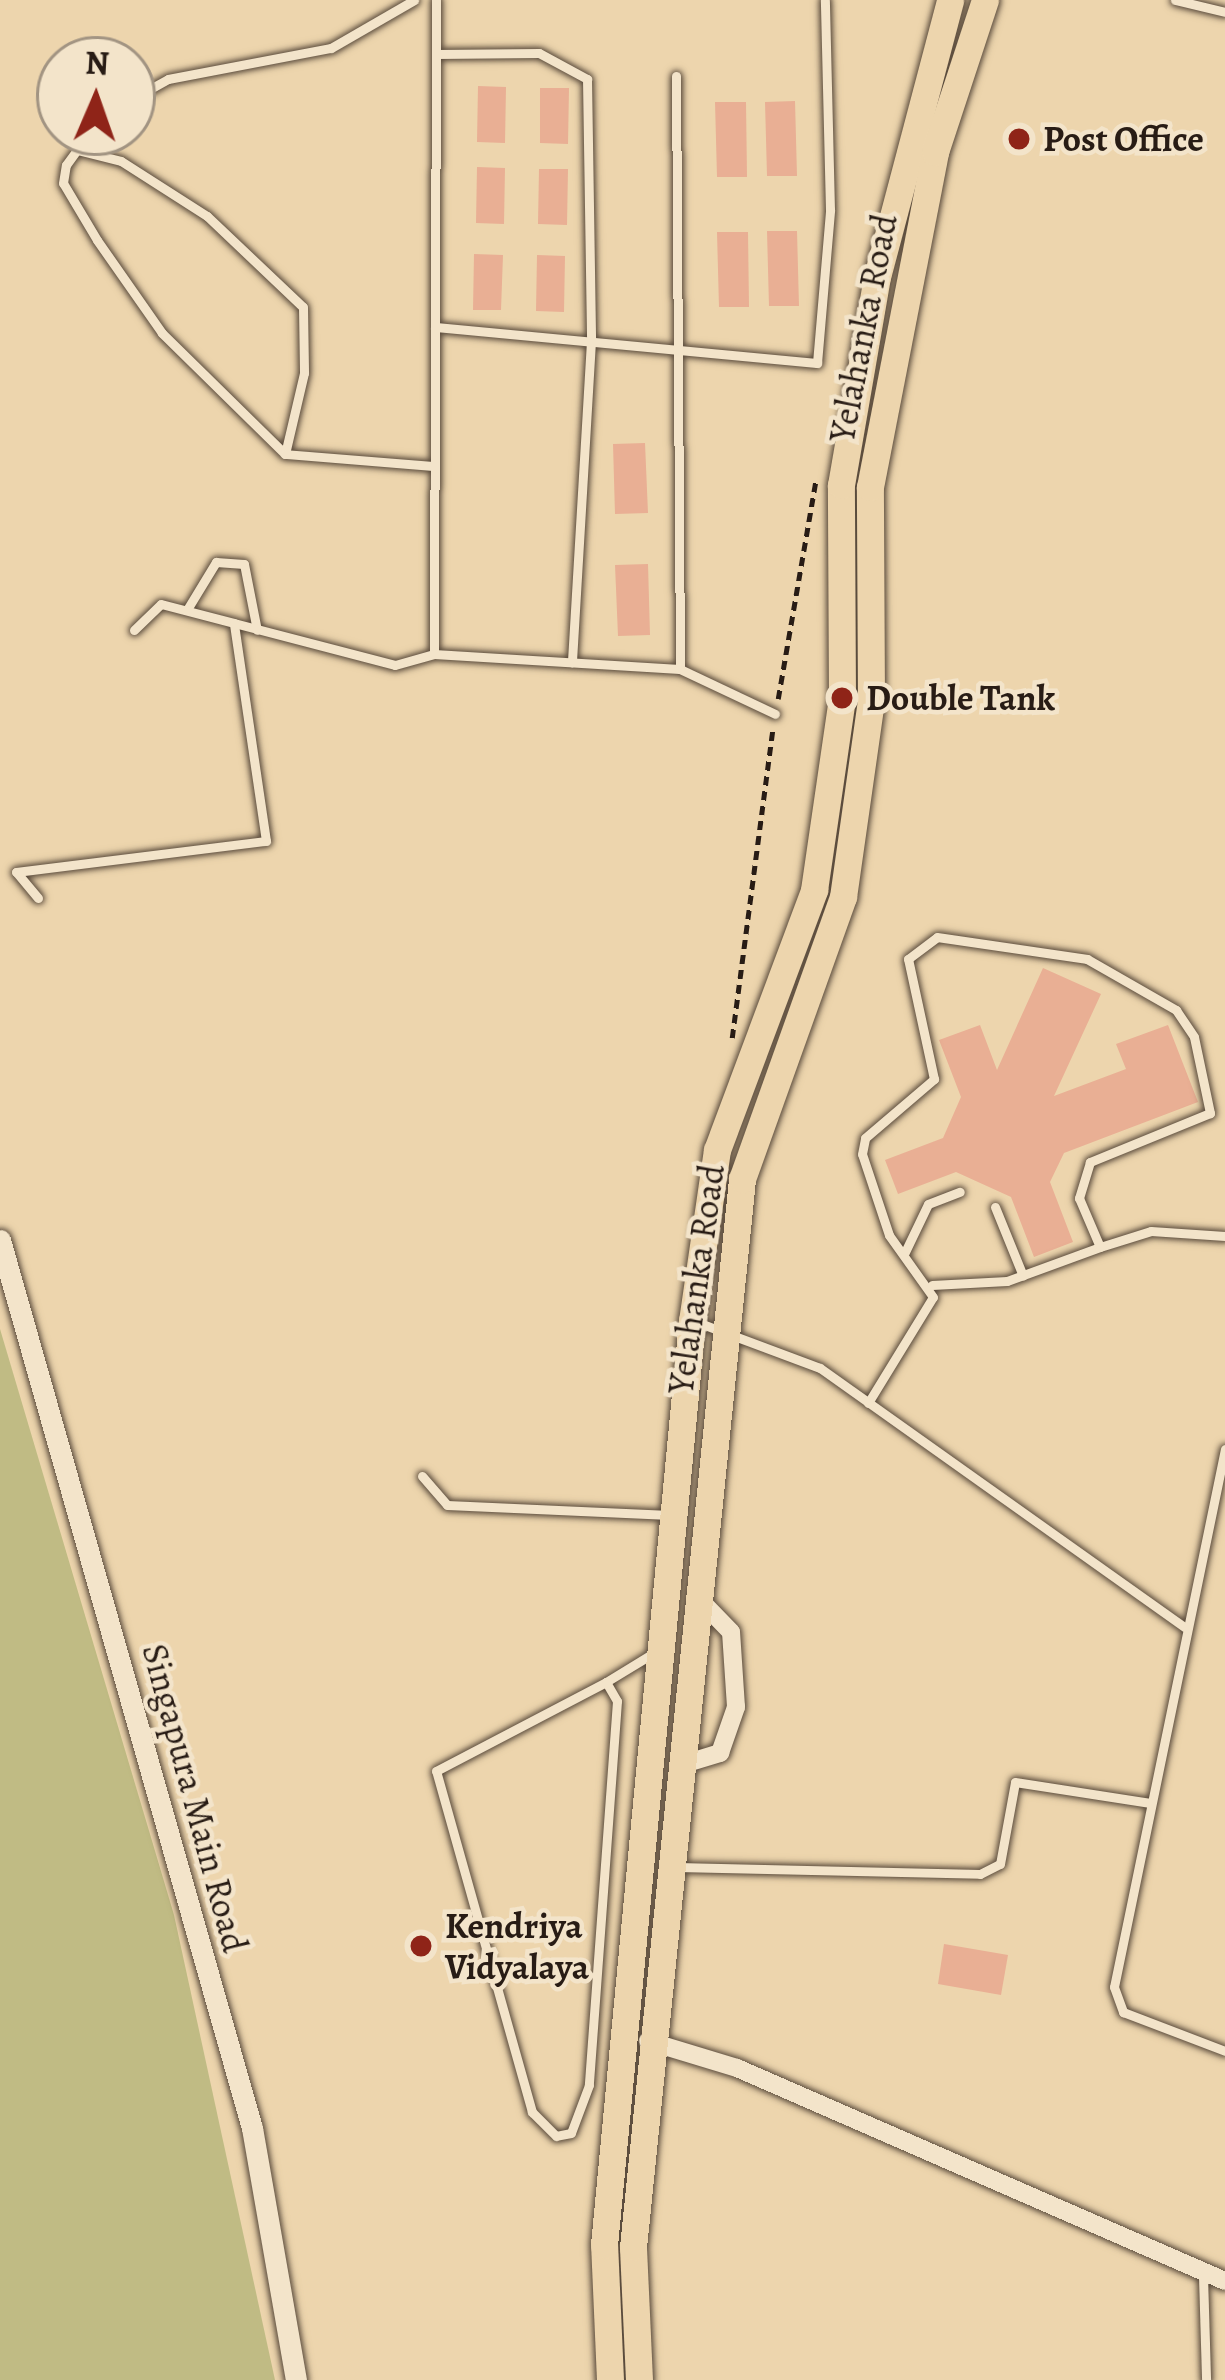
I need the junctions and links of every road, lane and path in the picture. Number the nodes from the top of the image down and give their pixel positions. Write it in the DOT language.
graph roads {
  1 [pos="414,0"];
  2 [pos="436,0"];
  3 [pos="825,0"];
  4 [pos="950,0"];
  5 [pos="985,0"];
  6 [pos="1175,0"];
  7 [pos="1225,12"];
  8 [pos="436,54"];
  9 [pos="676,76"];
  10 [pos="156,86"];
  11 [pos="74,156"];
  12 [pos="103,156"];
  13 [pos="435,327"];
  14 [pos="590,340"];
  15 [pos="677,351"];
  16 [pos="285,454"];
  17 [pos="845,455"];
  18 [pos="435,466"];
  19 [pos="188,608"];
  20 [pos="234,623"];
  21 [pos="134,630"];
  22 [pos="257,630"];
  23 [pos="434,653"];
  24 [pos="572,662"];
  25 [pos="680,669"];
  26 [pos="775,714"];
  27 [pos="38,898"];
  28 [pos="729,1058"];
  29 [pos="960,1192"];
  30 [pos="995,1207"];
  31 [pos="1225,1236"];
  32 [pos="0,1240"];
  33 [pos="1100,1247"];
  34 [pos="905,1252"];
  35 [pos="1023,1276"];
  36 [pos="932,1285"];
  37 [pos="692,1322"];
  38 [pos="721,1324"];
  39 [pos="868,1403"];
  40 [pos="1225,1449"];
  41 [pos="422,1476"];
  42 [pos="676,1515"];
  43 [pos="698,1598"];
  44 [pos="1184,1628"];
  45 [pos="664,1647"];
  46 [pos="606,1682"];
  47 [pos="684,1764"];
  48 [pos="1150,1803"];
  49 [pos="675,1867"];
  50 [pos="645,2040"];
  51 [pos="1225,2051"];
  52 [pos="1203,2276"];
  53 [pos="1225,2282"];
  54 [pos="296,2380"];
  55 [pos="610,2380"];
  56 [pos="639,2380"];
  57 [pos="1206,2380"];
  1 -- 10 [label="lane"];
  2 -- 8 [label="lane"];
  3 -- 15 [label="lane"];
  4 -- 17 [label="main road, Yelahanka Road"];
  5 -- 38 [label="main road, Yelahanka Road"];
  6 -- 7 [label="lane"];
  8 -- 13 [label="lane"];
  8 -- 14 [label="lane"];
  9 -- 15 [label="lane"];
  11 -- 16 [label="lane"];
  12 -- 16 [label="lane"];
  13 -- 14 [label="lane"];
  13 -- 18 [label="lane"];
  14 -- 15 [label="lane"];
  14 -- 24 [label="lane"];
  15 -- 25 [label="lane"];
  16 -- 18 [label="lane"];
  17 -- 26 [label="path"];
  17 -- 37 [label="main road, Yelahanka Road"];
  18 -- 23 [label="lane"];
  19 -- 20 [label="lane"];
  19 -- 21 [label="lane"];
  19 -- 22 [label="lane"];
  20 -- 22 [label="lane"];
  20 -- 27 [label="lane"];
  22 -- 23 [label="lane"];
  23 -- 24 [label="lane"];
  24 -- 25 [label="lane"];
  25 -- 26 [label="lane"];
  26 -- 28 [label="path"];
  29 -- 34 [label="lane"];
  30 -- 35 [label="lane"];
  31 -- 33 [label="lane"];
  32 -- 54 [label="street, Singapura Main Road"];
  33 -- 34 [label="lane"];
  33 -- 35 [label="lane"];
  34 -- 36 [label="lane"];
  35 -- 36 [label="lane"];
  36 -- 39 [label="lane"];
  37 -- 38 [label="lane"];
  37 -- 42 [label="main road, Yelahanka Road"];
  38 -- 39 [label="lane"];
  38 -- 43 [label="main road, Yelahanka Road"];
  39 -- 44 [label="lane"];
  40 -- 44 [label="lane"];
  41 -- 42 [label="lane"];
  42 -- 45 [label="main road, Yelahanka Road"];
  43 -- 47 [label="main road, Yelahanka Road"];
  43 -- 47 [label="street"];
  44 -- 48 [label="lane"];
  45 -- 46 [label="lane"];
  45 -- 50 [label="main road, Yelahanka Road"];
  46 -- 46 [label="lane"];
  47 -- 49 [label="main road, Yelahanka Road"];
  48 -- 49 [label="lane"];
  48 -- 51 [label="lane"];
  49 -- 50 [label="main road, Yelahanka Road"];
  50 -- 52 [label="street"];
  50 -- 55 [label="main road, Yelahanka Road"];
  50 -- 56 [label="main road, Yelahanka Road"];
  52 -- 53 [label="street"];
  52 -- 57 [label="lane"];
}
